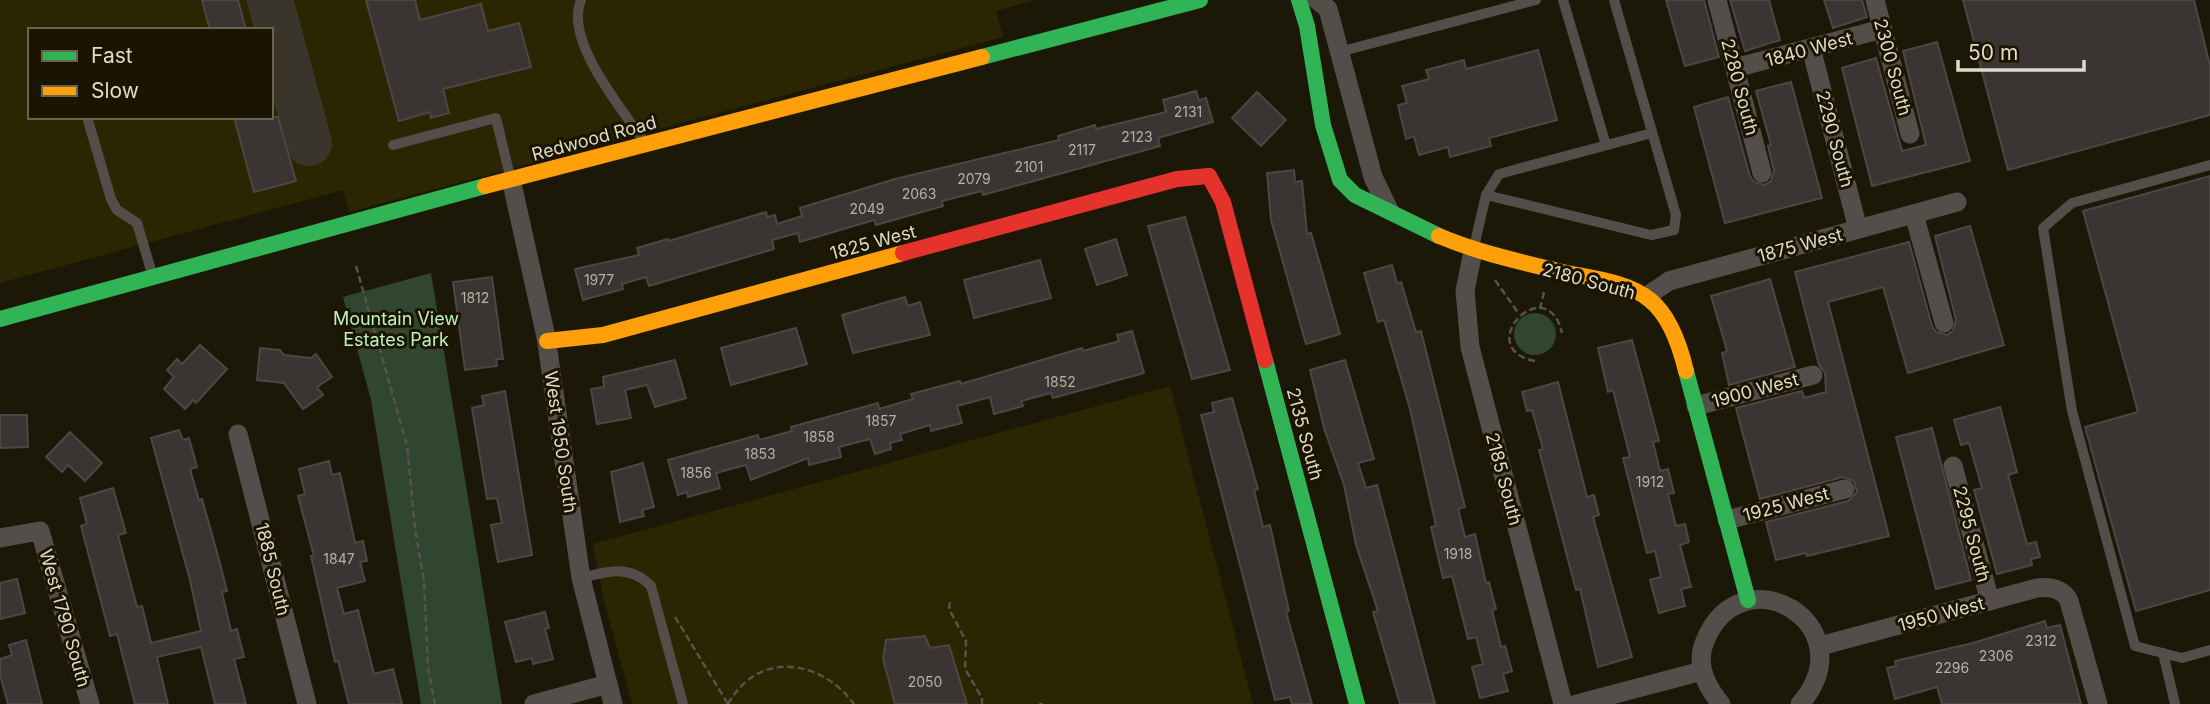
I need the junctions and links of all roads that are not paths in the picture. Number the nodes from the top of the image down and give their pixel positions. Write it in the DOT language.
graph roads {
  1 [pos="581,0"];
  2 [pos="1200,0"];
  3 [pos="1299,0"];
  4 [pos="1317,0"];
  5 [pos="1536,0"];
  6 [pos="1563,0"];
  7 [pos="1614,0"];
  8 [pos="1717,0"];
  9 [pos="1875,0"];
  10 [pos="1882,29"];
  11 [pos="1811,48"];
  12 [pos="1339,52"];
  13 [pos="1735,68"];
  14 [pos="88,119"];
  15 [pos="1652,133"];
  16 [pos="1910,134"];
  17 [pos="646,144"];
  18 [pos="393,145"];
  19 [pos="1606,145"];
  20 [pos="2210,165"];
  21 [pos="1762,173"];
  22 [pos="1209,176"];
  23 [pos="511,180"];
  24 [pos="1486,195"];
  25 [pos="1957,202"];
  26 [pos="1389,210"];
  27 [pos="1914,214"];
  28 [pos="1858,229"];
  29 [pos="1473,251"];
  30 [pos="153,277"];
  31 [pos="1647,296"];
  32 [pos="0,319"];
  33 [pos="1944,323"];
  34 [pos="547,341"];
  35 [pos="1814,374"];
  36 [pos="1696,406"];
  37 [pos="238,434"];
  38 [pos="1953,466"];
  39 [pos="1845,489"];
  40 [pos="1727,520"];
  41 [pos="0,538"];
  42 [pos="581,578"];
  43 [pos="1748,600"];
  44 [pos="1990,601"];
  45 [pos="1820,646"];
  46 [pos="2210,650"];
  47 [pos="2163,653"];
  48 [pos="1702,671"];
  49 [pos="608,684"];
  50 [pos="90,704"];
  51 [pos="307,704"];
  52 [pos="534,704"];
  53 [pos="613,704"];
  54 [pos="683,704"];
  55 [pos="1357,704"];
  56 [pos="1563,704"];
  57 [pos="1577,704"];
  58 [pos="1721,704"];
  59 [pos="1800,704"];
  60 [pos="2098,704"];
  61 [pos="2175,704"];
  1 -- 17 [label="lane"];
  2 -- 17 [label="street, Redwood Road"];
  3 -- 26 [label="street, 2180 South"];
  4 -- 12 [label="street"];
  5 -- 12 [label="lane"];
  6 -- 19 [label="lane"];
  7 -- 15 [label="lane"];
  8 -- 13 [label="street, 2280 South"];
  9 -- 10 [label="street, 2300 South"];
  10 -- 11 [label="street, 1840 West"];
  10 -- 16 [label="street, 2300 South"];
  11 -- 13 [label="street, 1840 West"];
  11 -- 28 [label="street, 2290 South"];
  12 -- 26 [label="street"];
  13 -- 21 [label="street, 2280 South"];
  14 -- 30 [label="lane"];
  15 -- 19 [label="lane"];
  15 -- 24 [label="lane"];
  17 -- 23 [label="street, Redwood Road"];
  18 -- 23 [label="lane"];
  19 -- 24 [label="lane"];
  20 -- 47 [label="lane"];
  22 -- 34 [label="street, 1825 West"];
  22 -- 55 [label="street, 2135 South"];
  23 -- 30 [label="street, Redwood Road"];
  23 -- 34 [label="street, West 1950 South"];
  24 -- 29 [label="lane"];
  25 -- 27 [label="street, 1875 West"];
  26 -- 29 [label="street, 2180 South"];
  27 -- 28 [label="street, 1875 West"];
  27 -- 33 [label="street"];
  28 -- 31 [label="street, 1875 West"];
  29 -- 31 [label="street, 2180 South"];
  29 -- 56 [label="street, 2185 South"];
  30 -- 32 [label="street, Redwood Road"];
  31 -- 36 [label="street, 2180 South"];
  34 -- 42 [label="street, West 1950 South"];
  35 -- 36 [label="street, 1900 West"];
  36 -- 40 [label="street, 2180 South"];
  37 -- 51 [label="street, 1885 South"];
  38 -- 44 [label="street, 2295 South"];
  39 -- 40 [label="street, 1925 West"];
  40 -- 43 [label="street, 2180 South"];
  41 -- 50 [label="street, West 1790 South"];
  42 -- 49 [label="street, West 1950 South"];
  42 -- 54 [label="lane"];
  43 -- 45 [label="street"];
  43 -- 48 [label="street"];
  44 -- 45 [label="street, 1950 West"];
  44 -- 60 [label="street, 1950 West"];
  45 -- 59 [label="street"];
  46 -- 47 [label="lane"];
  47 -- 61 [label="lane"];
  48 -- 57 [label="street"];
  48 -- 58 [label="street"];
  49 -- 52 [label="street"];
  49 -- 53 [label="street, West 1950 South"];
}
